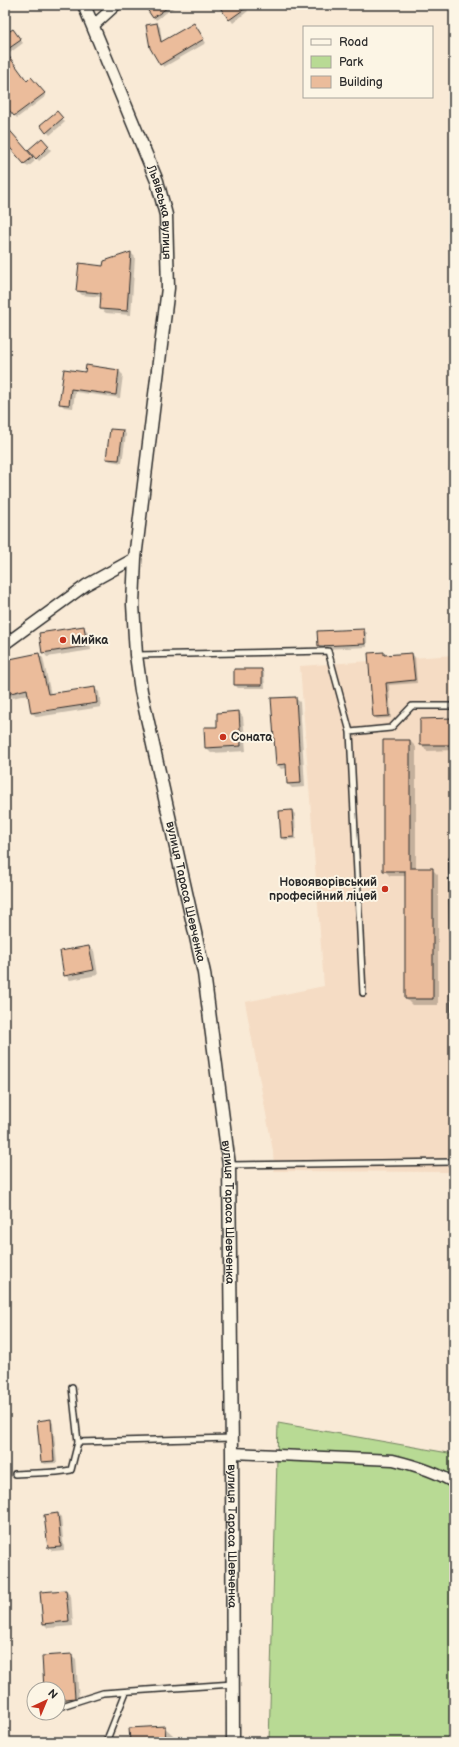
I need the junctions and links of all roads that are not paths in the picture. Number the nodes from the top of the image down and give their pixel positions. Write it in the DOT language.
graph roads {
  1 [pos="84,5"];
  2 [pos="116,5"];
  3 [pos="92,26"];
  4 [pos="135,558"];
  5 [pos="5,644"];
  6 [pos="136,655"];
  7 [pos="454,706"];
  8 [pos="350,732"];
  9 [pos="452,860"];
  10 [pos="363,993"];
  11 [pos="454,1028"];
  12 [pos="454,1162"];
  13 [pos="228,1165"];
  14 [pos="72,1388"];
  15 [pos="232,1438"];
  16 [pos="78,1442"];
  17 [pos="232,1453"];
  18 [pos="15,1474"];
  19 [pos="454,1483"];
  20 [pos="232,1684"];
  21 [pos="126,1692"];
  22 [pos="66,1705"];
  23 [pos="106,1742"];
  24 [pos="232,1742"];
  1 -- 3 [label="street, Львівська вулиця"];
  2 -- 3 [label="street"];
  3 -- 4 [label="street, Львівська вулиця"];
  4 -- 5 [label="street"];
  4 -- 6 [label="street, вулиця Тараса Шевченка"];
  6 -- 8 [label="lane"];
  6 -- 13 [label="street, вулиця Тараса Шевченка"];
  7 -- 8 [label="lane"];
  8 -- 10 [label="lane"];
  9 -- 11 [label="lane"];
  12 -- 13 [label="lane"];
  13 -- 15 [label="street, вулиця Тараса Шевченка"];
  14 -- 16 [label="lane"];
  15 -- 16 [label="lane"];
  15 -- 17 [label="street, вулиця Тараса Шевченка"];
  16 -- 18 [label="lane"];
  17 -- 19 [label="street"];
  17 -- 20 [label="street, вулиця Тараса Шевченка"];
  20 -- 21 [label="lane"];
  20 -- 24 [label="street, вулиця Тараса Шевченка"];
  21 -- 22 [label="lane"];
  21 -- 23 [label="lane"];
}
